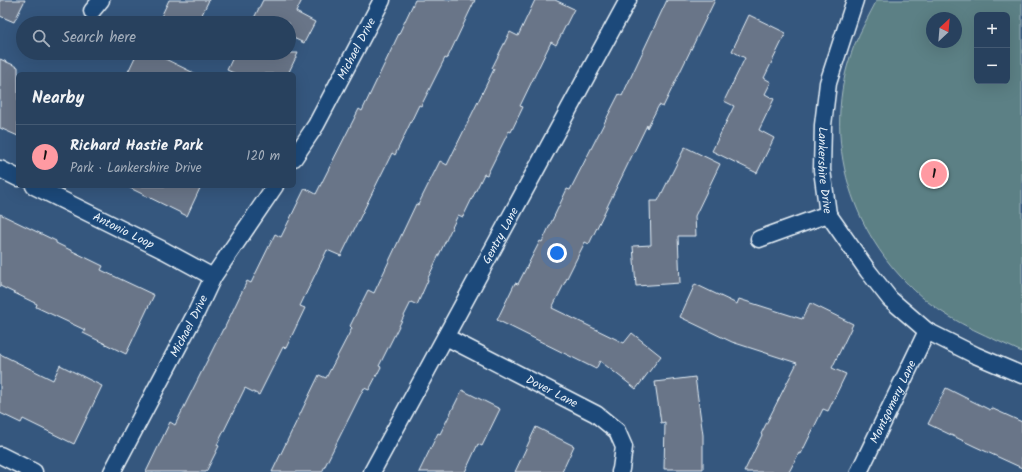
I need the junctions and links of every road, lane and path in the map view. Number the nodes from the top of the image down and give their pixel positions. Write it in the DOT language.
graph roads {
  1 [pos="382,0"];
  2 [pos="628,0"];
  3 [pos="855,0"];
  4 [pos="296,155"];
  5 [pos="0,170"];
  6 [pos="16,177"];
  7 [pos="38,188"];
  8 [pos="274,188"];
  9 [pos="828,214"];
  10 [pos="759,239"];
  11 [pos="213,277"];
  12 [pos="927,331"];
  13 [pos="446,337"];
  14 [pos="1022,375"];
  15 [pos="0,455"];
  16 [pos="34,472"];
  17 [pos="112,472"];
  18 [pos="372,472"];
  19 [pos="620,472"];
  20 [pos="859,472"];
  1 -- 4 [label="street, Michael Drive"];
  2 -- 13 [label="street, Gentry Lane"];
  3 -- 9 [label="street, Lankershire Drive"];
  5 -- 6 [label="street"];
  7 -- 11 [label="street, Antonio Loop"];
  8 -- 11 [label="street, Michael Drive"];
  9 -- 10 [label="street"];
  9 -- 12 [label="street, Lankershire Drive"];
  11 -- 17 [label="street, Michael Drive"];
  12 -- 14 [label="street, Lankershire Drive"];
  12 -- 20 [label="street, Montgomery Lane"];
  13 -- 18 [label="street, Gentry Lane"];
  13 -- 19 [label="street, Dover Lane"];
  15 -- 16 [label="street"];
}
